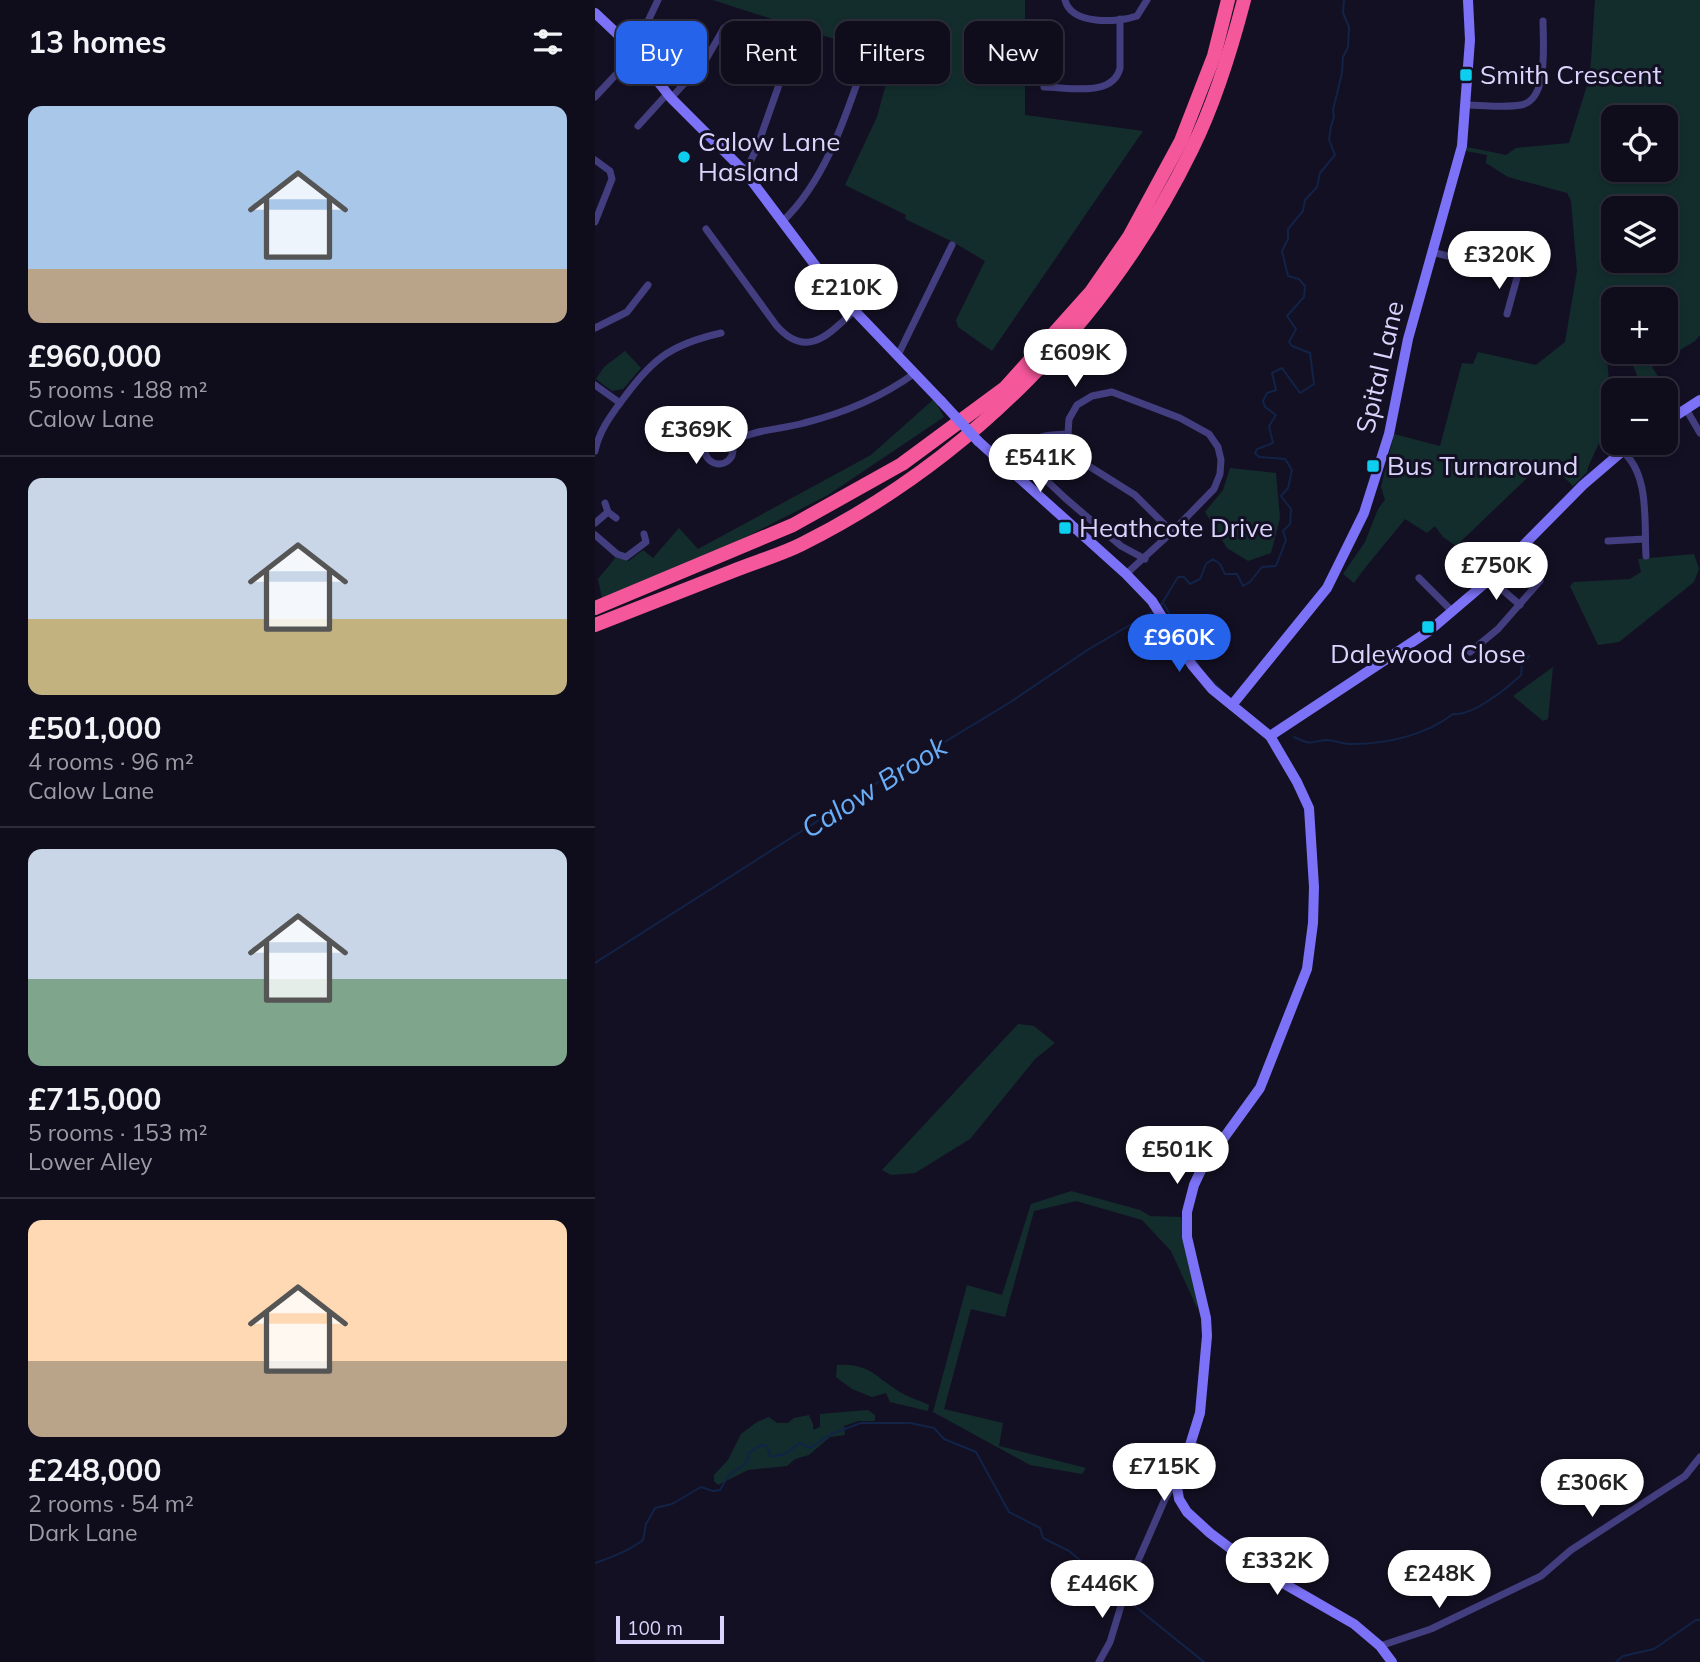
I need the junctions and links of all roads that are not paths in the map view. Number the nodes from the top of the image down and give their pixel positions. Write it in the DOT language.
graph roads {
  1 [pos="658,0"];
  2 [pos="1065,0"];
  3 [pos="1147,0"];
  4 [pos="1228,0"];
  5 [pos="1244,0"];
  6 [pos="1468,0"];
  7 [pos="595,13"];
  8 [pos="1120,19"];
  9 [pos="648,21"];
  10 [pos="1543,21"];
  11 [pos="616,33"];
  12 [pos="721,35"];
  13 [pos="616,70"];
  14 [pos="660,84"];
  15 [pos="779,84"];
  16 [pos="856,84"];
  17 [pos="1044,87"];
  18 [pos="669,96"];
  19 [pos="595,97"];
  20 [pos="1466,105"];
  21 [pos="638,126"];
  22 [pos="595,160"];
  23 [pos="745,172"];
  24 [pos="783,221"];
  25 [pos="595,222"];
  26 [pos="706,229"];
  27 [pos="1528,235"];
  28 [pos="952,245"];
  29 [pos="1432,252"];
  30 [pos="1518,274"];
  31 [pos="648,285"];
  32 [pos="854,311"];
  33 [pos="1507,314"];
  34 [pos="595,328"];
  35 [pos="721,333"];
  36 [pos="898,355"];
  37 [pos="915,373"];
  38 [pos="595,385"];
  39 [pos="1700,400"];
  40 [pos="620,403"];
  41 [pos="1686,409"];
  42 [pos="1678,414"];
  43 [pos="1700,433"];
  44 [pos="1068,434"];
  45 [pos="730,443"];
  46 [pos="595,451"];
  47 [pos="1617,455"];
  48 [pos="1626,455"];
  49 [pos="605,503"];
  50 [pos="608,512"];
  51 [pos="616,518"];
  52 [pos="595,523"];
  53 [pos="1172,532"];
  54 [pos="595,535"];
  55 [pos="1645,539"];
  56 [pos="647,541"];
  57 [pos="1608,541"];
  58 [pos="1646,556"];
  59 [pos="1145,559"];
  60 [pos="1126,573"];
  61 [pos="1419,578"];
  62 [pos="1490,579"];
  63 [pos="1541,581"];
  64 [pos="1520,605"];
  65 [pos="595,608"];
  66 [pos="1453,612"];
  67 [pos="595,625"];
  68 [pos="1469,652"];
  69 [pos="1232,705"];
  70 [pos="1270,736"];
  71 [pos="1700,1457"];
  72 [pos="1176,1481"];
  73 [pos="1165,1499"];
  74 [pos="1187,1512"];
  75 [pos="1380,1646"];
  76 [pos="1099,1662"];
  77 [pos="1392,1662"];
  1 -- 9 [label="street"];
  2 -- 8 [label="street"];
  3 -- 8 [label="street"];
  4 -- 65 [label="highway"];
  5 -- 67 [label="highway"];
  6 -- 20 [label="street, Spital Lane"];
  7 -- 11 [label="street"];
  8 -- 17 [label="street"];
  10 -- 20 [label="street"];
  12 -- 18 [label="street"];
  13 -- 19 [label="street"];
  14 -- 18 [label="street"];
  15 -- 23 [label="street"];
  16 -- 24 [label="street"];
  18 -- 21 [label="street"];
  18 -- 23 [label="street"];
  20 -- 29 [label="street, Spital Lane"];
  22 -- 25 [label="street"];
  23 -- 24 [label="street"];
  24 -- 32 [label="street"];
  26 -- 32 [label="street"];
  27 -- 30 [label="street"];
  28 -- 36 [label="street"];
  29 -- 30 [label="street"];
  29 -- 69 [label="street, Spital Lane"];
  30 -- 33 [label="street"];
  31 -- 34 [label="street"];
  32 -- 36 [label="street"];
  35 -- 40 [label="street"];
  36 -- 37 [label="street"];
  37 -- 45 [label="street"];
  37 -- 60 [label="street, bridge"];
  38 -- 40 [label="street"];
  39 -- 41 [label="street"];
  40 -- 46 [label="street"];
  41 -- 42 [label="street"];
  41 -- 43 [label="street"];
  44 -- 53 [label="street"];
  44 -- 53 [label="street"];
  44 -- 59 [label="street"];
  47 -- 62 [label="street"];
  48 -- 55 [label="street"];
  49 -- 50 [label="street"];
  50 -- 51 [label="street"];
  50 -- 52 [label="street"];
  53 -- 59 [label="street"];
  54 -- 56 [label="street"];
  55 -- 57 [label="street"];
  55 -- 58 [label="street"];
  59 -- 60 [label="street"];
  60 -- 69 [label="street"];
  61 -- 66 [label="street"];
  62 -- 64 [label="street"];
  62 -- 66 [label="street"];
  63 -- 64 [label="street"];
  64 -- 68 [label="street"];
  66 -- 70 [label="street"];
  69 -- 70 [label="street"];
  70 -- 72 [label="street"];
  71 -- 75 [label="street"];
  72 -- 73 [label="street"];
  72 -- 74 [label="street"];
  73 -- 74 [label="street"];
  73 -- 76 [label="street"];
  74 -- 75 [label="street"];
  75 -- 77 [label="street"];
}
